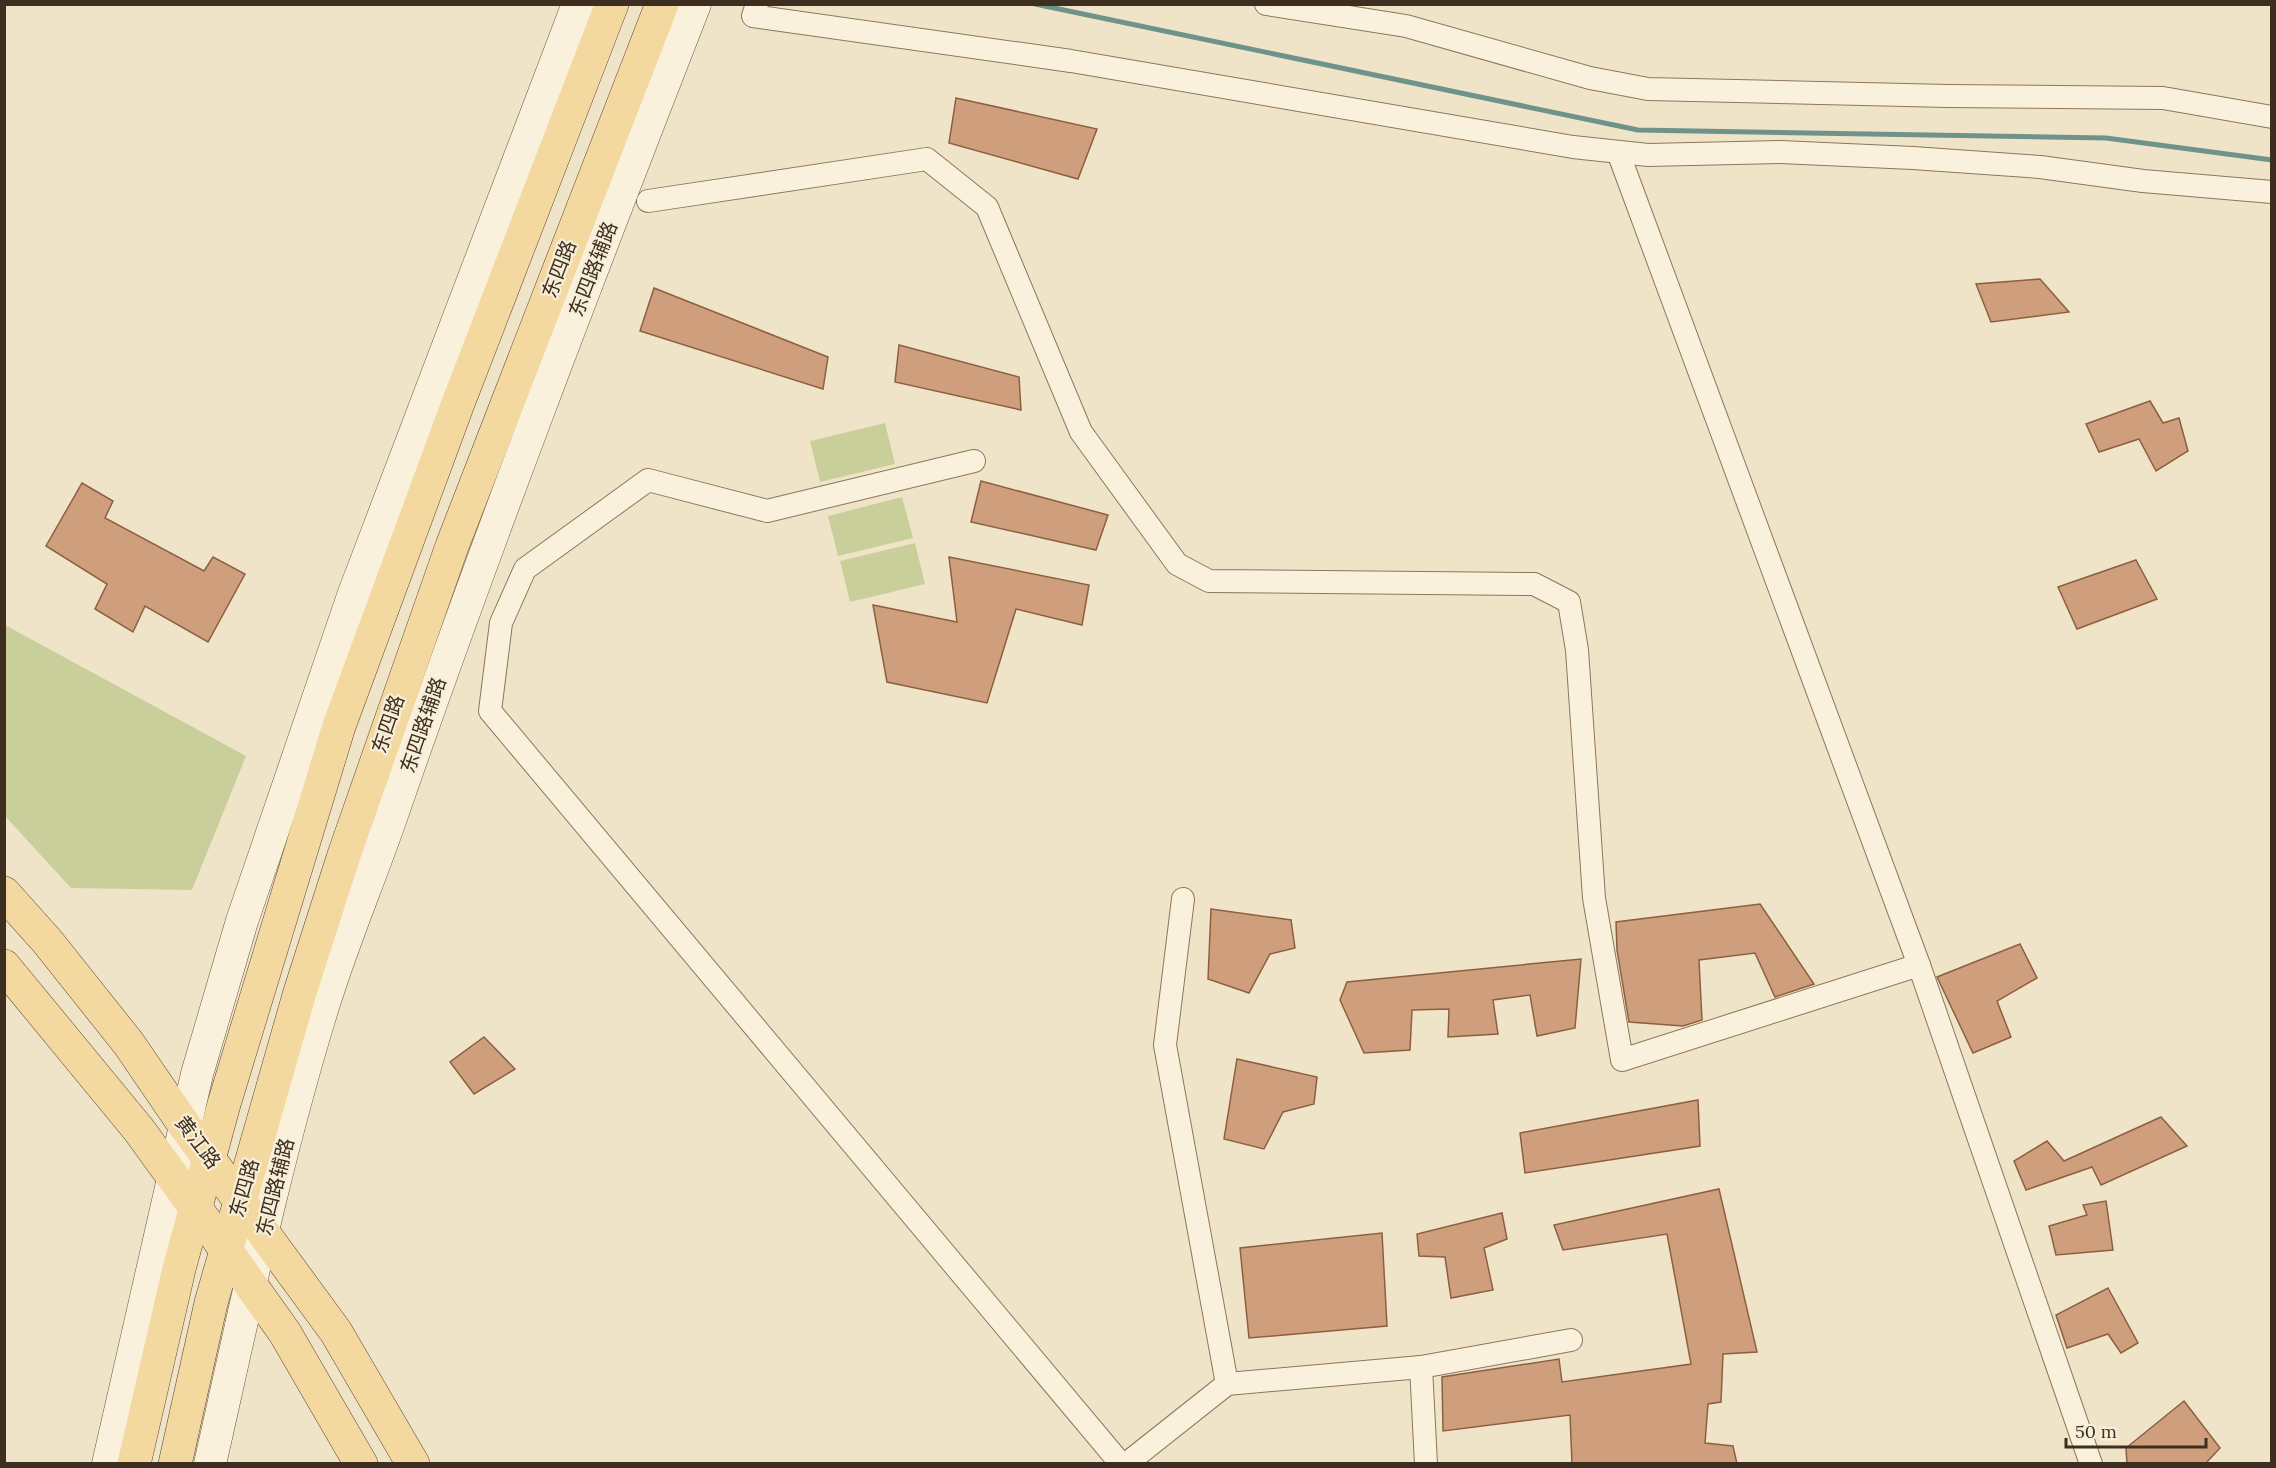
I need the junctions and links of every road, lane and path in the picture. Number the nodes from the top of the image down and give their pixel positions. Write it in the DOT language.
graph roads {
  1 [pos="578,4"];
  2 [pos="612,4"];
  3 [pos="662,4"];
  4 [pos="696,4"];
  5 [pos="757,4"];
  6 [pos="1266,4"];
  7 [pos="2271,117"];
  8 [pos="1618,152"];
  9 [pos="2271,192"];
  10 [pos="648,201"];
  11 [pos="974,461"];
  12 [pos="4,893"];
  13 [pos="1183,899"];
  14 [pos="1919,965"];
  15 [pos="4,966"];
  16 [pos="185,1126"];
  17 [pos="210,1158"];
  18 [pos="174,1178"];
  19 [pos="241,1200"];
  20 [pos="196,1208"];
  21 [pos="264,1232"];
  22 [pos="226,1250"];
  23 [pos="251,1285"];
  24 [pos="1572,1340"];
  25 [pos="1421,1366"];
  26 [pos="1227,1384"];
  27 [pos="108,1464"];
  28 [pos="134,1464"];
  29 [pos="175,1464"];
  30 [pos="210,1464"];
  31 [pos="361,1464"];
  32 [pos="413,1464"];
  33 [pos="1121,1464"];
  34 [pos="1126,1464"];
  35 [pos="1426,1464"];
  36 [pos="2091,1464"];
  1 -- 16 [label="main road"];
  2 -- 17 [label="main road, 东四路"];
  3 -- 19 [label="main road, 东四路"];
  4 -- 21 [label="main road, 东四路辅路"];
  5 -- 8 [label="street"];
  6 -- 7 [label="street"];
  8 -- 9 [label="street"];
  8 -- 14 [label="street"];
  10 -- 14 [label="street"];
  11 -- 33 [label="street"];
  12 -- 16 [label="main road, 黄江路"];
  13 -- 26 [label="street"];
  14 -- 36 [label="street"];
  15 -- 18 [label="main road, 黄江路"];
  16 -- 17 [label="main road, 黄江路"];
  16 -- 18 [label="main road"];
  17 -- 19 [label="main road, 黄江路"];
  17 -- 20 [label="main road, 东四路"];
  18 -- 20 [label="main road, 黄江路"];
  18 -- 27 [label="main road"];
  19 -- 21 [label="main road, 黄江路"];
  19 -- 22 [label="main road, 东四路"];
  20 -- 22 [label="main road, 黄江路"];
  20 -- 28 [label="main road, 东四路"];
  21 -- 23 [label="main road, 东四路辅路"];
  21 -- 32 [label="main road, 黄江路"];
  22 -- 23 [label="main road, 黄江路"];
  22 -- 29 [label="main road, 东四路"];
  23 -- 30 [label="main road, 东四路辅路"];
  23 -- 31 [label="main road, 黄江路"];
  24 -- 25 [label="street"];
  25 -- 26 [label="street"];
  25 -- 35 [label="street"];
  26 -- 34 [label="street"];
}
